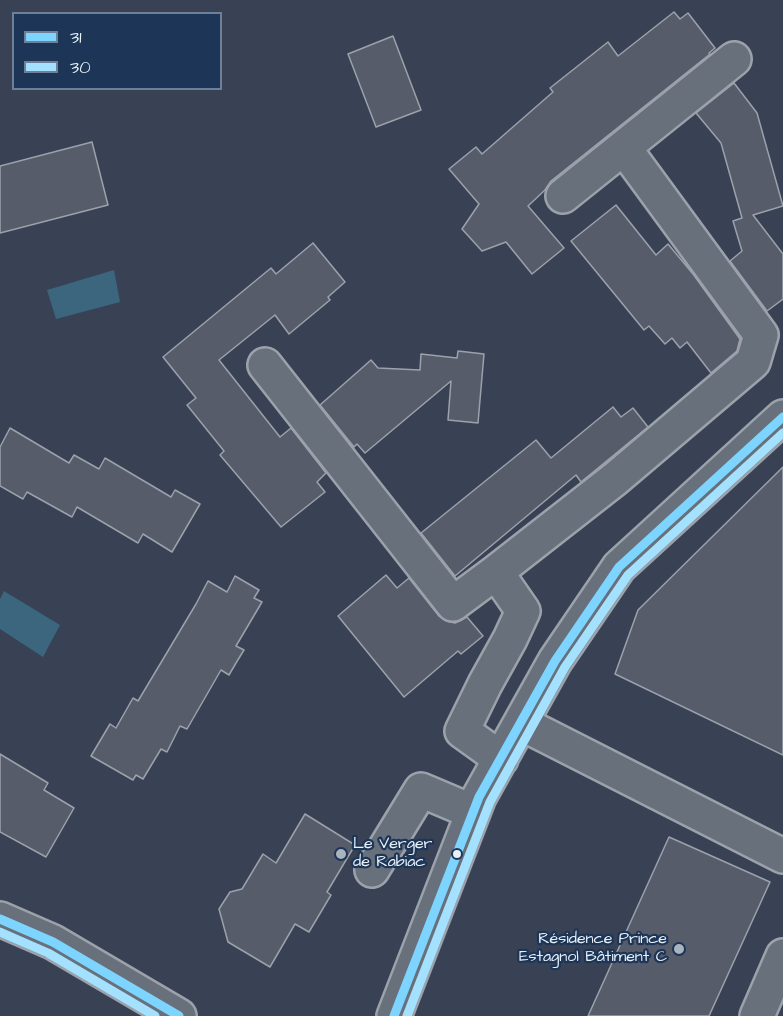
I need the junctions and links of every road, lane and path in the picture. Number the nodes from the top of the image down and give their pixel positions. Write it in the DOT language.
graph roads {
  1 [pos="734,59"];
  2 [pos="624,148"];
  3 [pos="563,196"];
  4 [pos="265,365"];
  5 [pos="783,417"];
  6 [pos="496,572"];
  7 [pos="520,723"];
  8 [pos="501,759"];
  9 [pos="473,812"];
  10 [pos="783,856"];
  11 [pos="372,870"];
  12 [pos="0,919"];
  13 [pos="783,956"];
  14 [pos="179,1016"];
  15 [pos="394,1016"];
  16 [pos="757,1016"];
  1 -- 2 [label="street"];
  2 -- 3 [label="street"];
  2 -- 6 [label="street"];
  4 -- 6 [label="street"];
  5 -- 7 [label="street"];
  6 -- 8 [label="street"];
  7 -- 8 [label="street"];
  7 -- 10 [label="street"];
  8 -- 9 [label="street"];
  9 -- 11 [label="street"];
  9 -- 15 [label="street"];
  12 -- 14 [label="street"];
  13 -- 16 [label="street"];
}
